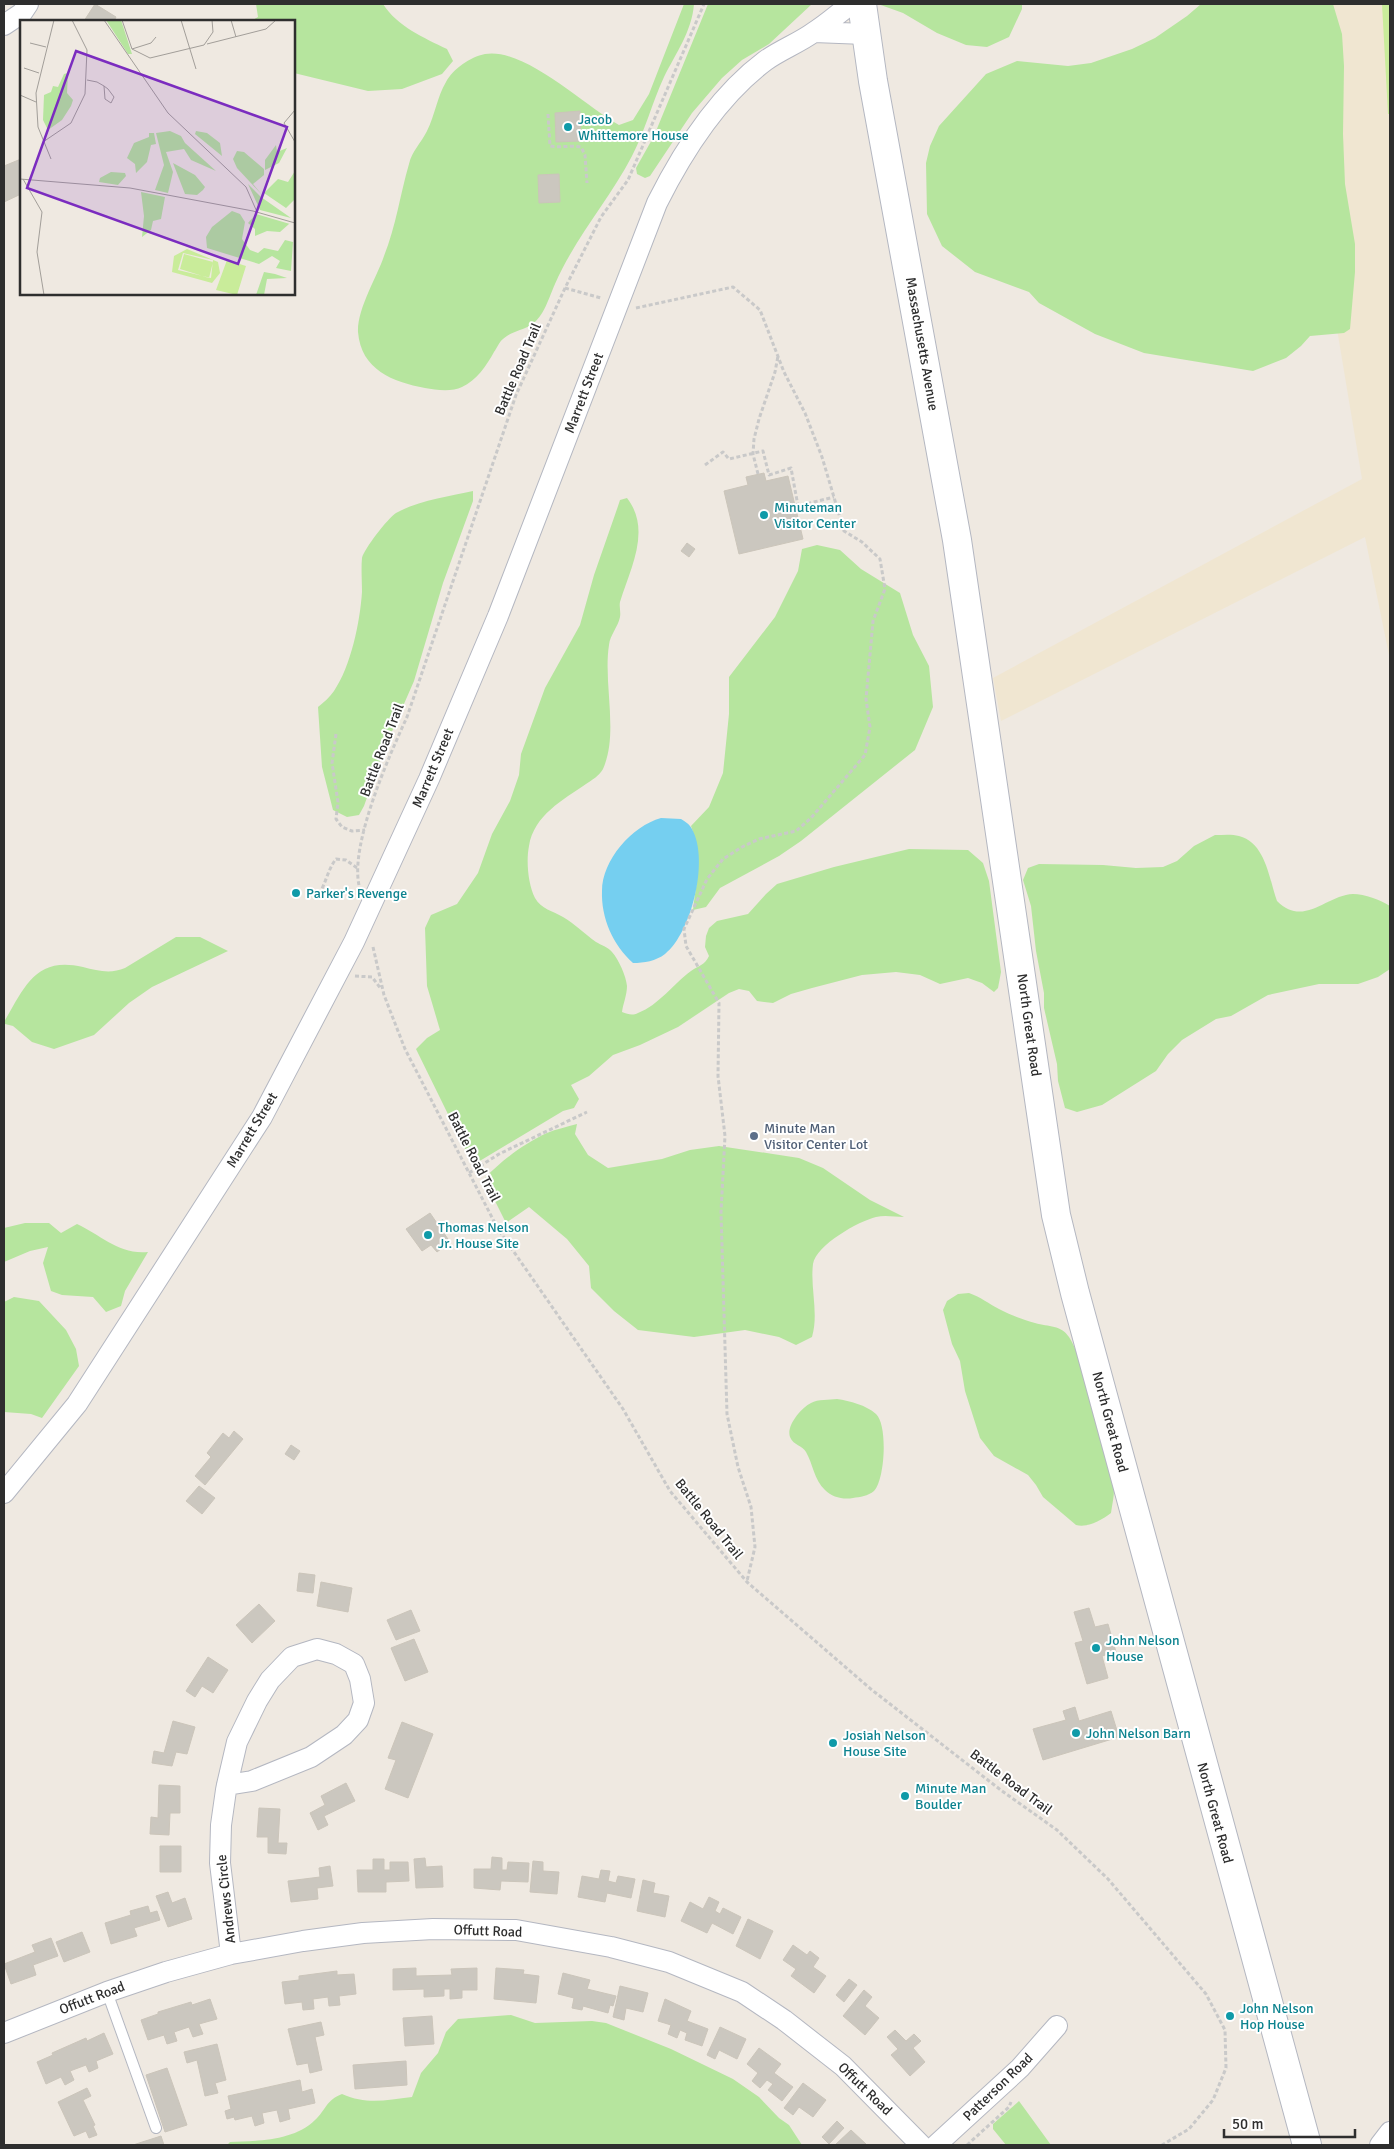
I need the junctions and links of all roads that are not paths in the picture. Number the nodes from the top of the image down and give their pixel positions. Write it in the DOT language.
graph roads {
  1 [pos="28,4"];
  2 [pos="850,4"];
  3 [pos="862,4"];
  4 [pos="4,25"];
  5 [pos="814,32"];
  6 [pos="865,34"];
  7 [pos="978,684"];
  8 [pos="4,1492"];
  9 [pos="227,1785"];
  10 [pos="232,1954"];
  11 [pos="107,1992"];
  12 [pos="1057,2026"];
  13 [pos="4,2033"];
  14 [pos="156,2128"];
  15 [pos="1390,2132"];
  16 [pos="921,2145"];
  17 [pos="936,2145"];
  18 [pos="1307,2145"];
  19 [pos="1380,2145"];
  1 -- 4 [label="street"];
  2 -- 5 [label="street, Marrett Street"];
  3 -- 6 [label="main road, Massachusetts Avenue"];
  5 -- 6 [label="street"];
  5 -- 8 [label="street, Marrett Street"];
  6 -- 7 [label="main road, Massachusetts Avenue"];
  7 -- 18 [label="main road, North Great Road"];
  9 -- 9 [label="street, Andrews Circle"];
  9 -- 10 [label="street, Andrews Circle"];
  10 -- 11 [label="street, Offutt Road"];
  10 -- 16 [label="street, Offutt Road"];
  11 -- 13 [label="street, Offutt Road"];
  11 -- 14 [label="lane"];
  12 -- 17 [label="street, Patterson Road"];
  15 -- 19 [label="street"];
}
